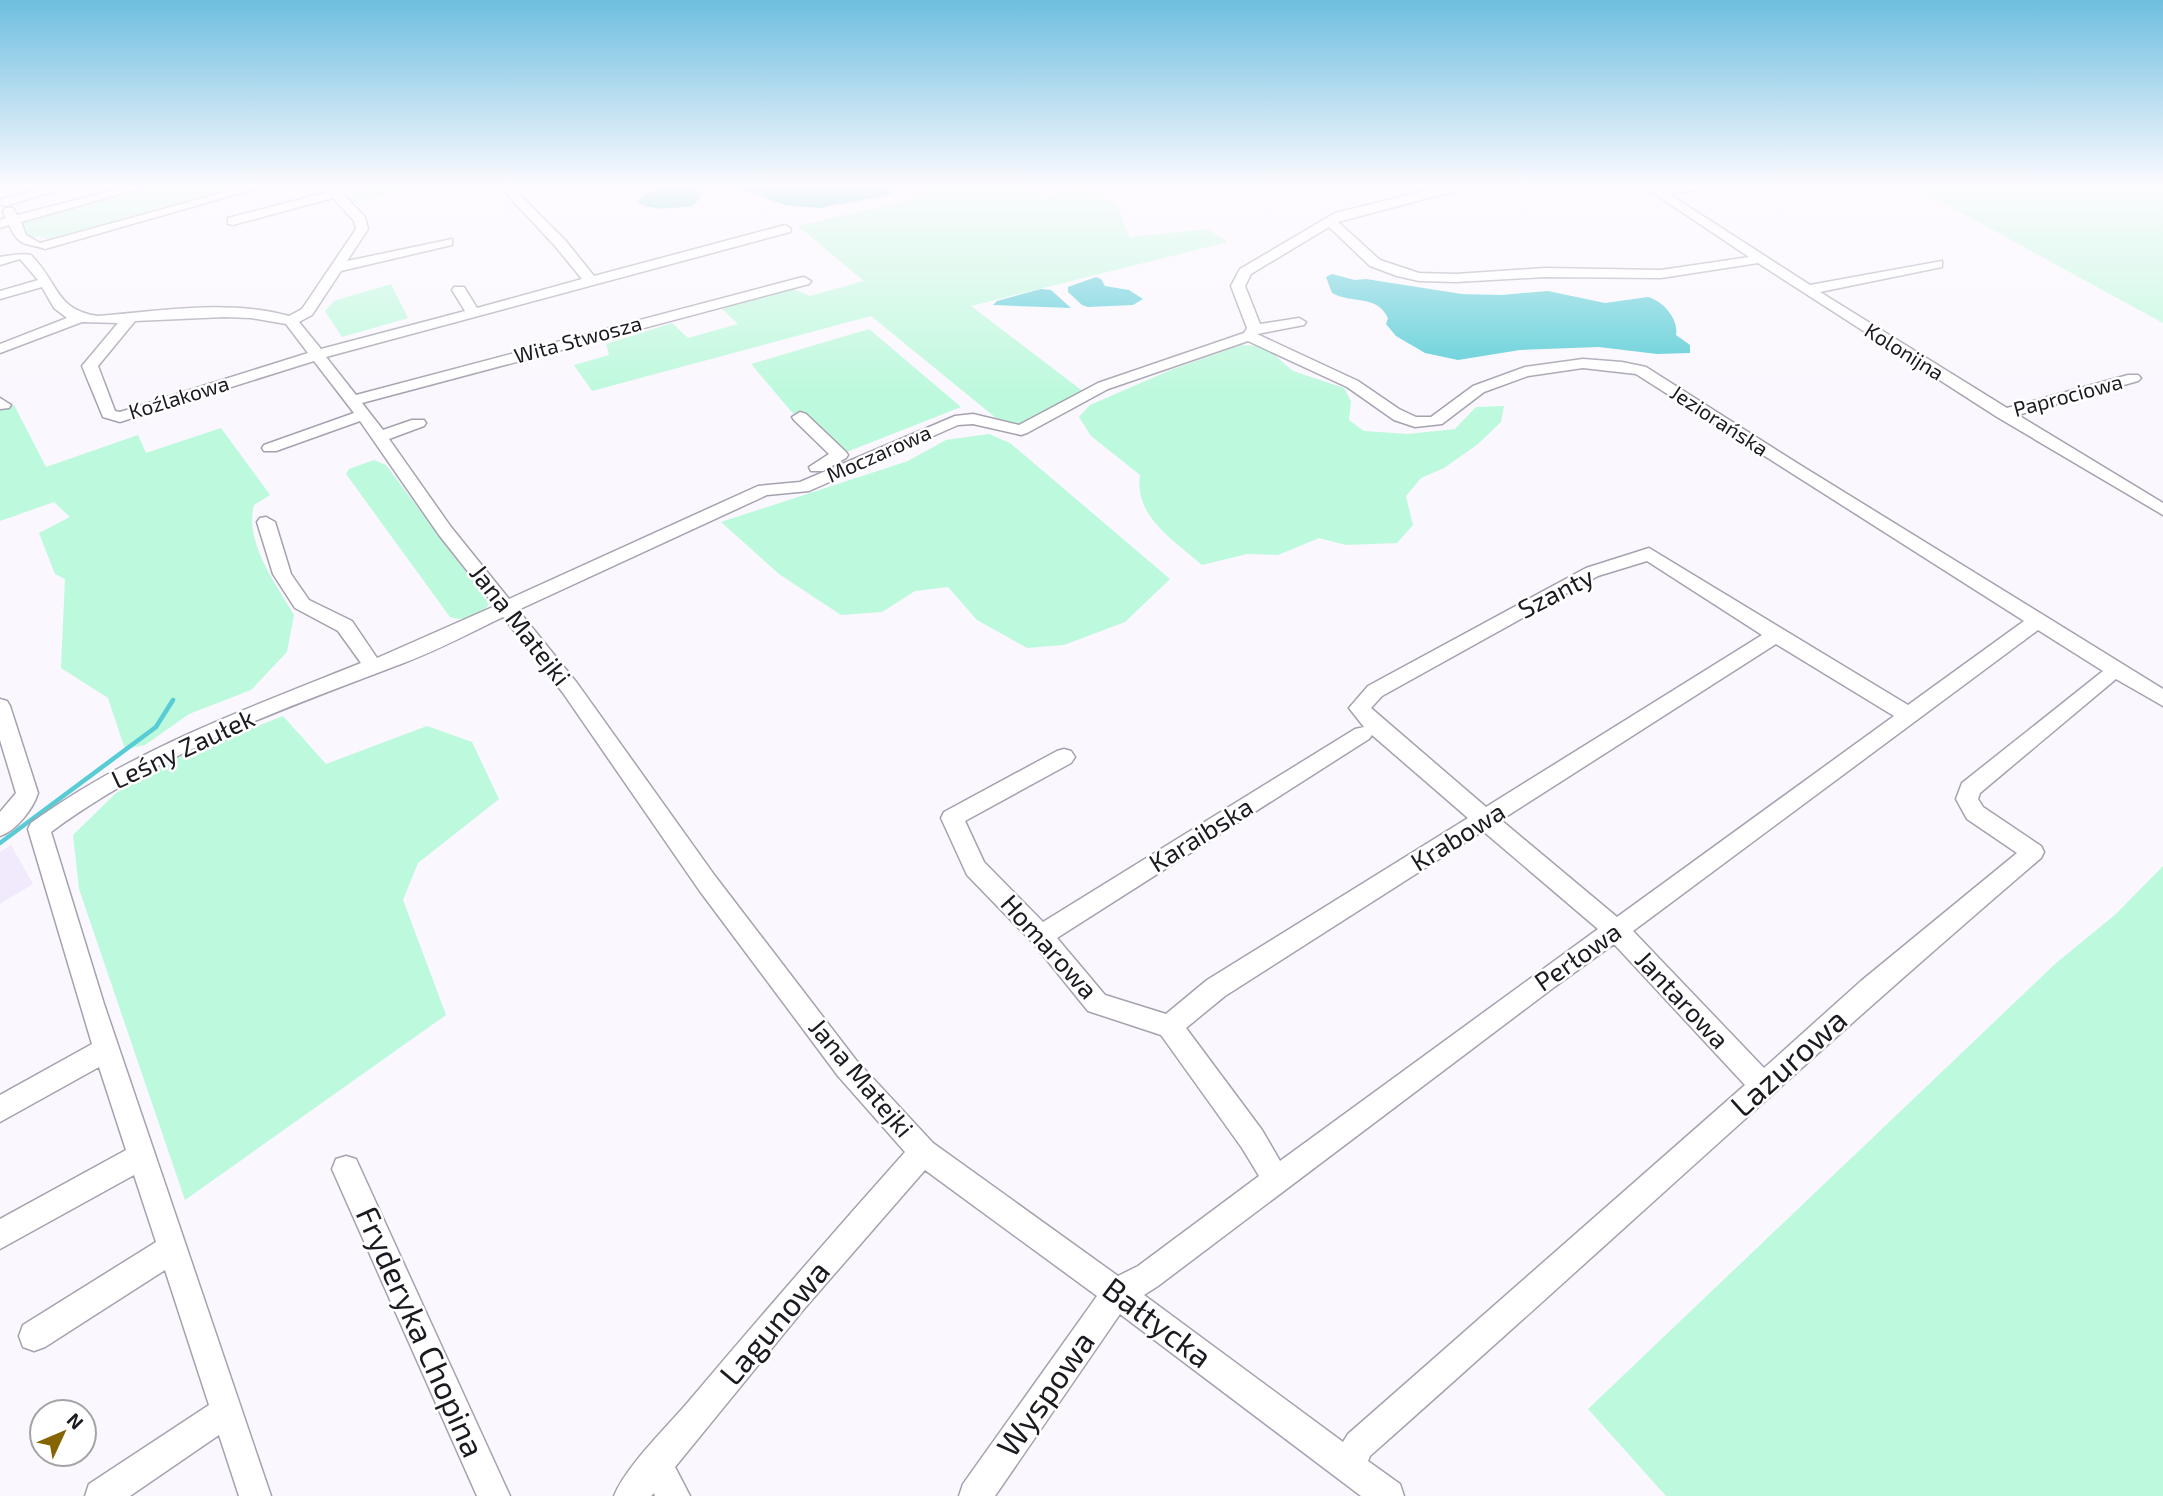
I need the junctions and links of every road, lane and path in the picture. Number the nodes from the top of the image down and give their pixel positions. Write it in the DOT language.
graph roads {
  1 [pos="26,256"];
  2 [pos="344,256"];
  3 [pos="388,256"];
  4 [pos="570,256"];
  5 [pos="685,256"];
  6 [pos="1272,256"];
  7 [pos="1364,256"];
  8 [pos="1756,256"];
  9 [pos="1761,259"];
  10 [pos="1937,264"];
  11 [pos="336,268"];
  12 [pos="591,281"];
  13 [pos="804,281"];
  14 [pos="46,282"];
  15 [pos="459,290"];
  16 [pos="1807,290"];
  17 [pos="0,295"];
  18 [pos="473,312"];
  19 [pos="79,318"];
  20 [pos="130,318"];
  21 [pos="291,321"];
  22 [pos="1299,322"];
  23 [pos="1251,332"];
  24 [pos="0,349"];
  25 [pos="317,355"];
  26 [pos="2133,378"];
  27 [pos="352,401"];
  28 [pos="2003,414"];
  29 [pos="362,415"];
  30 [pos="800,417"];
  31 [pos="418,423"];
  32 [pos="379,437"];
  33 [pos="270,448"];
  34 [pos="764,490"];
  35 [pos="2163,510"];
  36 [pos="266,522"];
  37 [pos="505,606"];
  38 [pos="2038,620"];
  39 [pos="1776,635"];
  40 [pos="373,666"];
  41 [pos="2108,676"];
  42 [pos="2163,699"];
  43 [pos="0,706"];
  44 [pos="1909,715"];
  45 [pos="1368,729"];
  46 [pos="6,739"];
  47 [pos="1064,757"];
  48 [pos="1486,819"];
  49 [pos="0,827"];
  50 [pos="1617,931"];
  51 [pos="1041,936"];
  52 [pos="1170,1026"];
  53 [pos="105,1050"];
  54 [pos="1764,1087"];
  55 [pos="0,1109"];
  56 [pos="923,1152"];
  57 [pos="140,1157"];
  58 [pos="346,1169"];
  59 [pos="1276,1180"];
  60 [pos="0,1235"];
  61 [pos="172,1249"];
  62 [pos="1117,1293"];
  63 [pos="34,1336"];
  64 [pos="227,1412"];
  65 [pos="654,1465"];
  66 [pos="1348,1465"];
  67 [pos="101,1496"];
  68 [pos="255,1496"];
  69 [pos="494,1496"];
  70 [pos="630,1496"];
  71 [pos="674,1496"];
  72 [pos="975,1496"];
  73 [pos="1388,1496"];
  1 -- 14 [label="street"];
  2 -- 11 [label="street"];
  3 -- 11 [label="street"];
  4 -- 12 [label="street"];
  5 -- 12 [label="street"];
  6 -- 23 [label="street"];
  7 -- 9 [label="street"];
  8 -- 9 [label="street, Kolonijna"];
  9 -- 16 [label="street, Kolonijna"];
  10 -- 16 [label="street"];
  11 -- 21 [label="street"];
  12 -- 18 [label="street"];
  13 -- 27 [label="street, Wita Stwosza"];
  14 -- 17 [label="street"];
  14 -- 19 [label="street"];
  15 -- 18 [label="street"];
  16 -- 28 [label="street, Kolonijna"];
  18 -- 25 [label="street"];
  19 -- 20 [label="street"];
  19 -- 24 [label="street"];
  20 -- 21 [label="street"];
  20 -- 25 [label="street, Koźlakowa"];
  21 -- 25 [label="street, Jana Matejki"];
  22 -- 23 [label="street, Moczarowa"];
  23 -- 34 [label="street, Moczarowa"];
  23 -- 38 [label="street, Jeziorańska"];
  25 -- 27 [label="street, Jana Matejki"];
  26 -- 28 [label="street, Paprociowa"];
  27 -- 29 [label="street, Jana Matejki"];
  28 -- 35 [label="street, Kolonijna"];
  29 -- 32 [label="street, Jana Matejki"];
  29 -- 33 [label="street"];
  30 -- 34 [label="street"];
  31 -- 32 [label="street"];
  32 -- 37 [label="street, Jana Matejki"];
  34 -- 37 [label="street, Moczarowa"];
  36 -- 40 [label="street"];
  37 -- 40 [label="street, Moczarowa"];
  37 -- 56 [label="street, Jana Matejki"];
  38 -- 42 [label="street, Jeziorańska"];
  38 -- 44 [label="street, Perłowa"];
  39 -- 44 [label="street"];
  39 -- 45 [label="street, Szanty"];
  39 -- 48 [label="street, Krabowa"];
  40 -- 53 [label="street, Leśny Zaułek"];
  41 -- 54 [label="street, Lazurowa"];
  43 -- 46 [label="street"];
  44 -- 50 [label="street, Perłowa"];
  45 -- 48 [label="street, Jantarowa"];
  45 -- 51 [label="street, Karaibska"];
  46 -- 49 [label="street"];
  47 -- 51 [label="street, Homarowa"];
  48 -- 50 [label="street, Jantarowa"];
  48 -- 52 [label="street, Krabowa"];
  50 -- 54 [label="street, Jantarowa"];
  50 -- 59 [label="street, Perłowa"];
  51 -- 52 [label="street, Homarowa"];
  52 -- 59 [label="street"];
  53 -- 55 [label="street"];
  53 -- 57 [label="street, Leśny Zaułek"];
  54 -- 66 [label="street, Lazurowa"];
  56 -- 62 [label="street, Bałtycka"];
  56 -- 65 [label="street, Lagunowa"];
  57 -- 60 [label="street"];
  57 -- 61 [label="street, Leśny Zaułek"];
  58 -- 69 [label="street, Fryderyka Chopina"];
  59 -- 62 [label="street, Perłowa"];
  61 -- 63 [label="street"];
  61 -- 64 [label="street, Leśny Zaułek"];
  62 -- 66 [label="street, Bałtycka"];
  62 -- 72 [label="street, Wyspowa"];
  64 -- 67 [label="street"];
  64 -- 68 [label="street, Leśny Zaułek"];
  65 -- 70 [label="street, Lagunowa"];
  65 -- 71 [label="street"];
  66 -- 73 [label="street, Bałtycka"];
}
